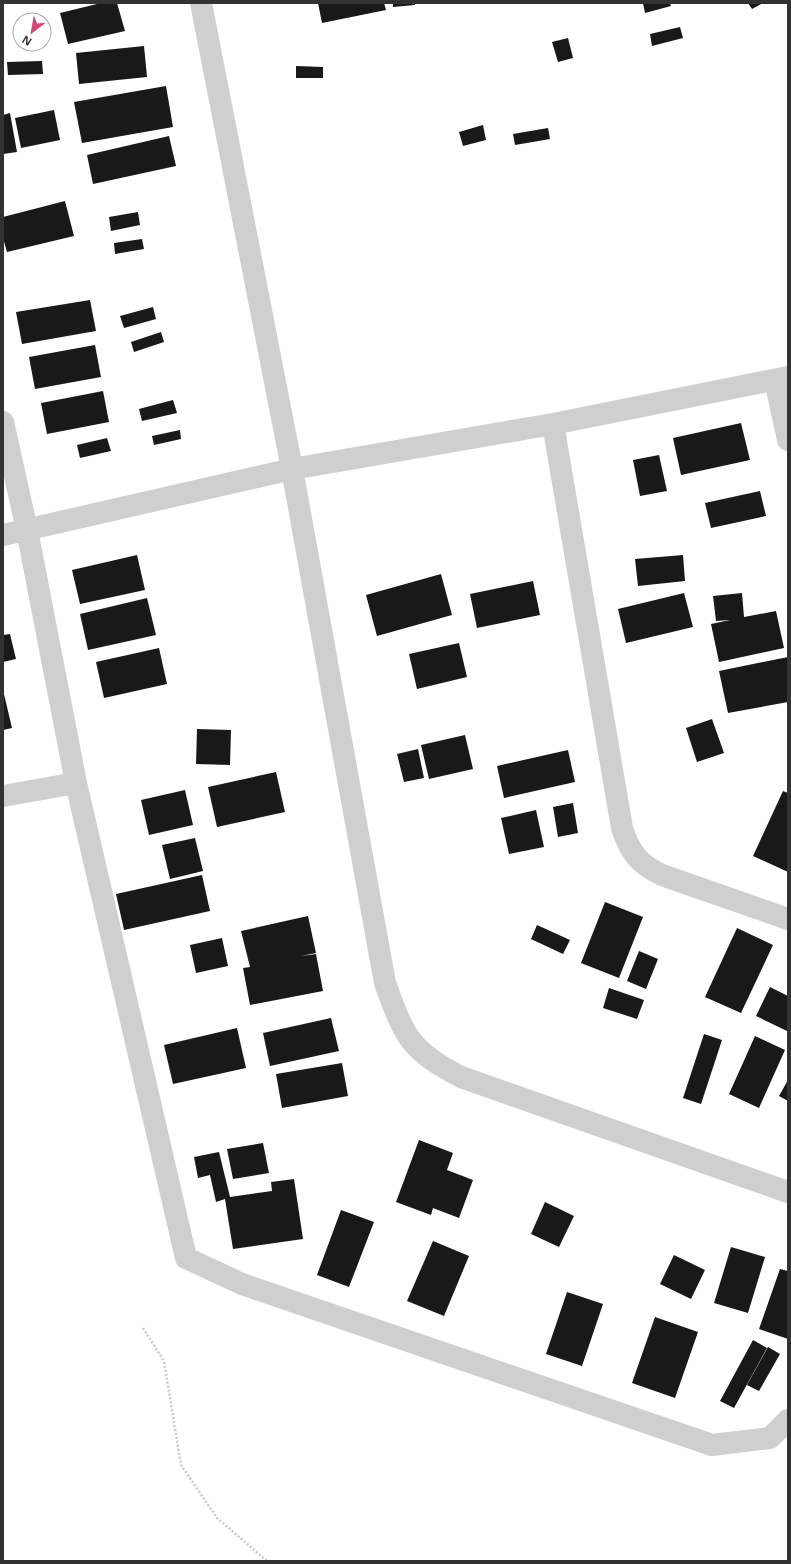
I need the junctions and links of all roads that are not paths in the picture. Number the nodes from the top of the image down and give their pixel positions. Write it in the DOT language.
graph roads {
  1 [pos="201,3"];
  2 [pos="781,379"];
  3 [pos="3,422"];
  4 [pos="553,424"];
  5 [pos="788,440"];
  6 [pos="292,469"];
  7 [pos="27,530"];
  8 [pos="3,535"];
  9 [pos="76,783"];
  10 [pos="3,796"];
  11 [pos="788,919"];
  12 [pos="788,1192"];
  13 [pos="788,1420"];
  1 -- 6 [label="street"];
  2 -- 4 [label="street"];
  2 -- 5 [label="street"];
  3 -- 7 [label="street"];
  4 -- 6 [label="street"];
  4 -- 11 [label="street"];
  6 -- 7 [label="street"];
  6 -- 12 [label="street"];
  7 -- 8 [label="street"];
  7 -- 9 [label="street"];
  9 -- 10 [label="street"];
  9 -- 13 [label="street"];
}
